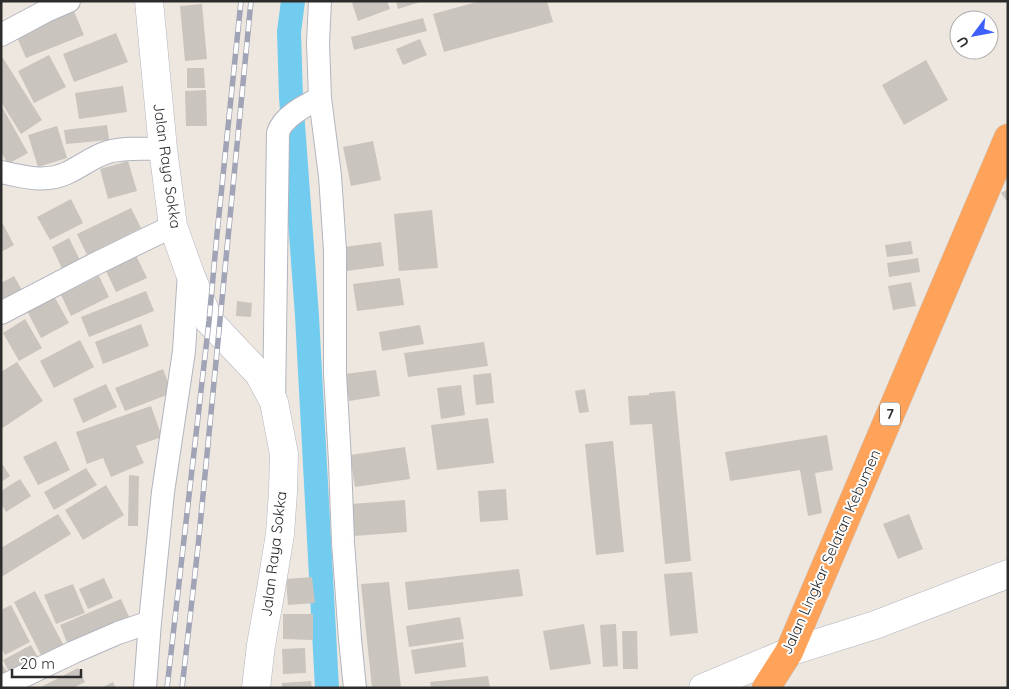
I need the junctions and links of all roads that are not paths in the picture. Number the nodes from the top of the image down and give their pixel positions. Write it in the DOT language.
graph roads {
  1 [pos="69,1"];
  2 [pos="148,1"];
  3 [pos="320,1"];
  4 [pos="1,35"];
  5 [pos="314,101"];
  6 [pos="1008,138"];
  7 [pos="163,149"];
  8 [pos="1,172"];
  9 [pos="173,226"];
  10 [pos="189,271"];
  11 [pos="1,313"];
  12 [pos="274,402"];
  13 [pos="1008,574"];
  14 [pos="150,622"];
  15 [pos="789,652"];
  16 [pos="1,687"];
  17 [pos="145,688"];
  18 [pos="256,688"];
  19 [pos="355,688"];
  20 [pos="703,688"];
  21 [pos="766,688"];
  1 -- 4 [label="street"];
  2 -- 7 [label="main road, Jalan Raya Sokka"];
  3 -- 5 [label="street"];
  5 -- 12 [label="street"];
  5 -- 19 [label="street"];
  6 -- 15 [label="highway, Jalan Lingkar Selatan Kebumen / 7"];
  7 -- 8 [label="street"];
  7 -- 9 [label="main road, Jalan Raya Sokka"];
  9 -- 10 [label="main road, Jalan Raya Sokka"];
  9 -- 11 [label="street"];
  10 -- 12 [label="main road, Jalan Raya Sokka"];
  10 -- 14 [label="street"];
  12 -- 18 [label="main road, Jalan Raya Sokka"];
  13 -- 15 [label="main road"];
  14 -- 16 [label="street"];
  14 -- 17 [label="street"];
  15 -- 20 [label="main road"];
  15 -- 21 [label="highway, Jalan Lingkar Selatan Kebumen / 7"];
}
